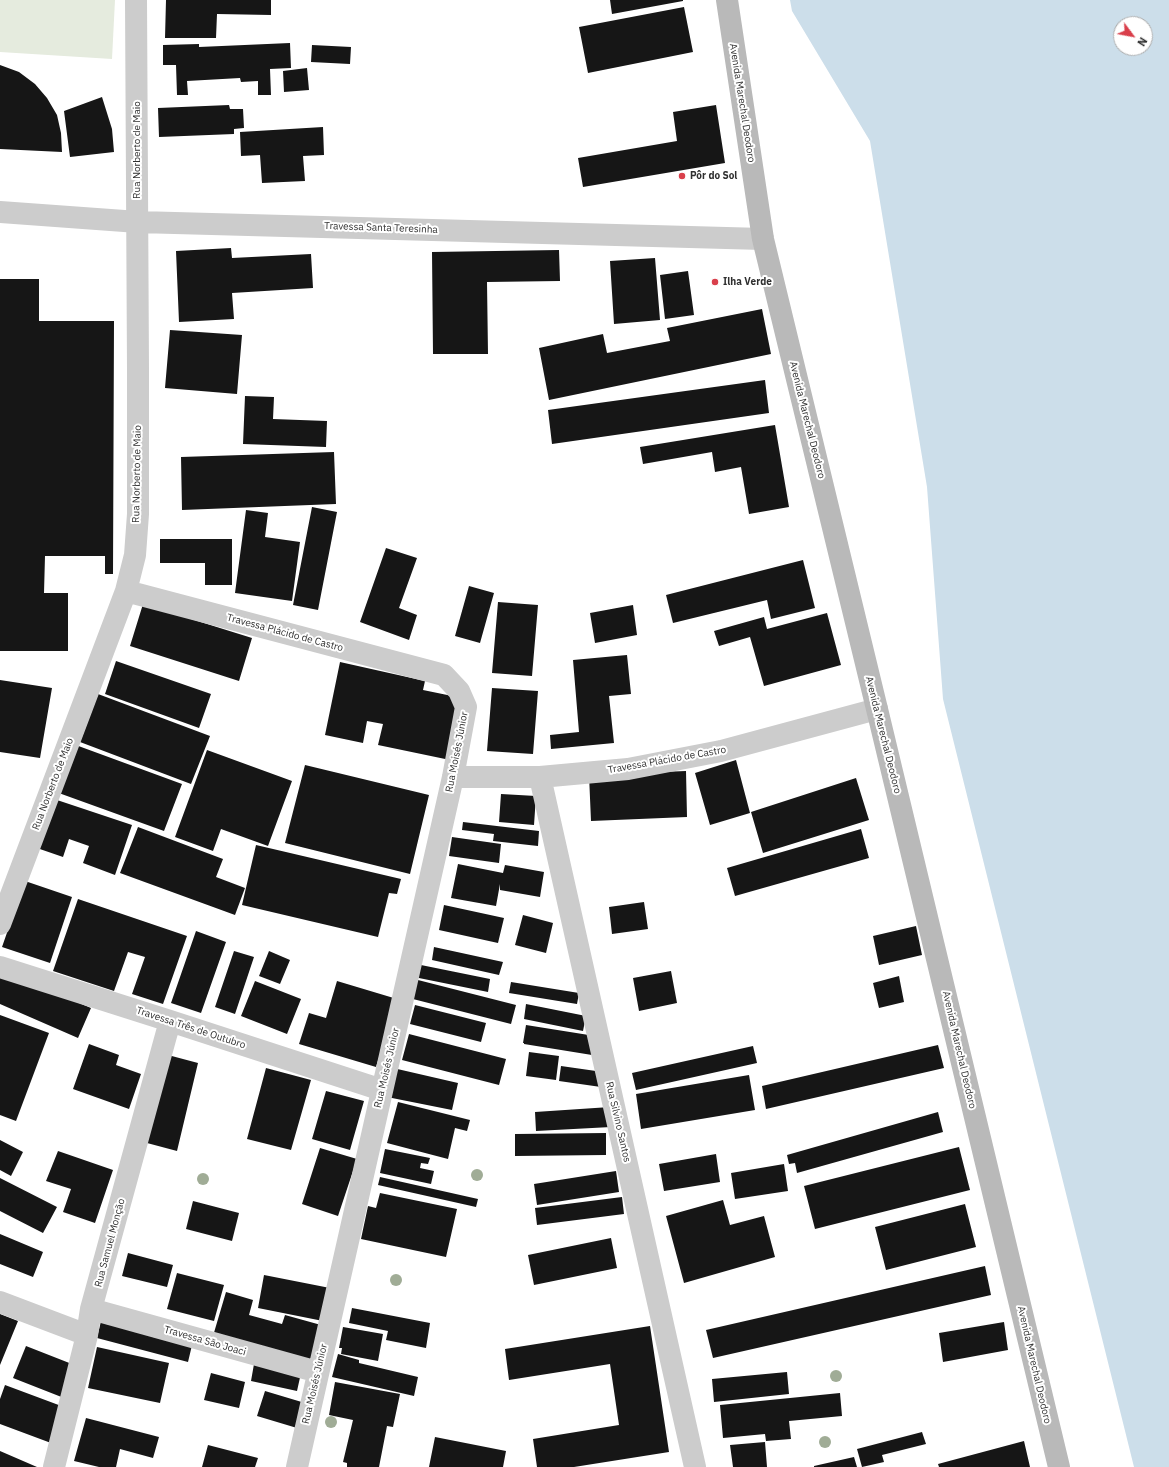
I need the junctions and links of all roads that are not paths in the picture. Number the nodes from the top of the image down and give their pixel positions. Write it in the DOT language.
graph roads {
  1 [pos="136,0"];
  2 [pos="727,0"];
  3 [pos="0,212"];
  4 [pos="138,222"];
  5 [pos="763,239"];
  6 [pos="126,591"];
  7 [pos="444,675"];
  8 [pos="877,709"];
  9 [pos="453,777"];
  10 [pos="540,777"];
  11 [pos="0,924"];
  12 [pos="0,967"];
  13 [pos="170,1020"];
  14 [pos="382,1090"];
  15 [pos="0,1302"];
  16 [pos="92,1309"];
  17 [pos="87,1335"];
  18 [pos="318,1372"];
  19 [pos="54,1467"];
  20 [pos="297,1467"];
  21 [pos="696,1467"];
  22 [pos="1059,1467"];
  1 -- 4 [label="street, Rua Norberto de Maio"];
  2 -- 5 [label="street, Avenida Marechal Deodoro"];
  3 -- 4 [label="street, Travessa Santa Teresinha"];
  4 -- 5 [label="street, Travessa Santa Teresinha"];
  4 -- 6 [label="street, Rua Norberto de Maio"];
  5 -- 8 [label="street, Avenida Marechal Deodoro"];
  6 -- 7 [label="street, Travessa Plácido de Castro"];
  6 -- 11 [label="street, Rua Norberto de Maio"];
  7 -- 9 [label="street, Rua Moisés Júnior"];
  8 -- 10 [label="street, Travessa Plácido de Castro"];
  8 -- 22 [label="street, Avenida Marechal Deodoro"];
  9 -- 10 [label="street, Travessa Plácido de Castro"];
  9 -- 14 [label="street, Rua Moisés Júnior"];
  10 -- 21 [label="street, Rua Silvino Santos"];
  12 -- 13 [label="street, Travessa Três de Outubro"];
  13 -- 14 [label="street, Travessa Três de Outubro"];
  13 -- 16 [label="street, Rua Samuel Monção"];
  14 -- 18 [label="street, Rua Moisés Júnior"];
  15 -- 17 [label="street"];
  16 -- 17 [label="street, Rua Samuel Monção"];
  16 -- 18 [label="street, Travessa São Joaci"];
  17 -- 19 [label="street, Rua Samuel Monção"];
  18 -- 20 [label="street, Rua Moisés Júnior"];
}
